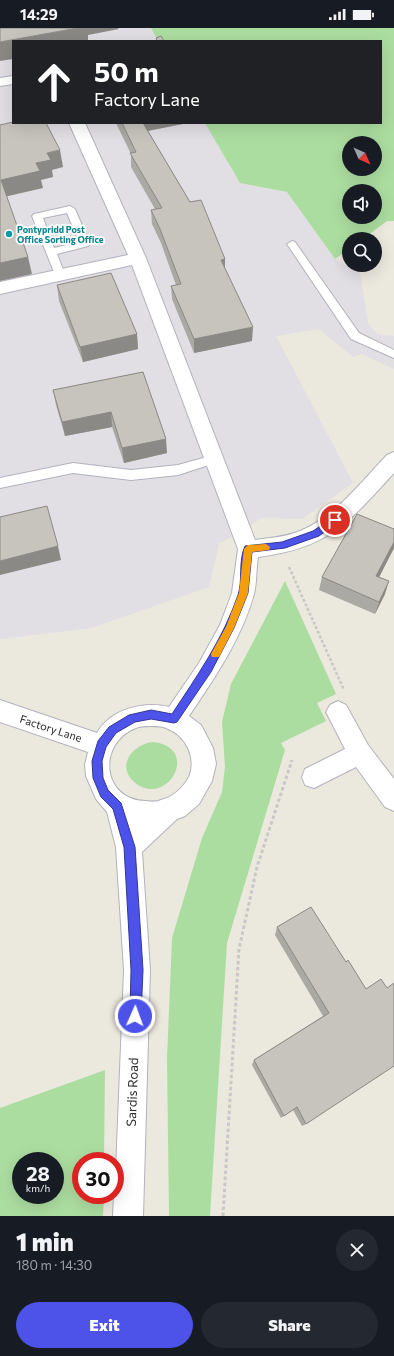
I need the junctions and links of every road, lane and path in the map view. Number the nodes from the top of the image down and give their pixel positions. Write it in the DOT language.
graph roads {
  1 [pos="12,80"];
  2 [pos="0,82"];
  3 [pos="77,124"];
  4 [pos="292,244"];
  5 [pos="51,252"];
  6 [pos="138,258"];
  7 [pos="60,275"];
  8 [pos="0,288"];
  9 [pos="394,354"];
  10 [pos="214,459"];
  11 [pos="394,460"];
  12 [pos="0,483"];
  13 [pos="248,549"];
  14 [pos="289,567"];
  15 [pos="342,702"];
  16 [pos="0,711"];
  17 [pos="174,719"];
  18 [pos="101,745"];
  19 [pos="360,753"];
  20 [pos="292,760"];
  21 [pos="314,777"];
  22 [pos="394,799"];
  23 [pos="118,806"];
  24 [pos="167,813"];
  25 [pos="129,847"];
  26 [pos="128,1216"];
  27 [pos="223,1216"];
  1 -- 2 [label="street"];
  3 -- 6 [label="street"];
  4 -- 9 [label="lane"];
  5 -- 5 [label="lane"];
  5 -- 7 [label="lane"];
  6 -- 7 [label="street"];
  6 -- 10 [label="street"];
  7 -- 8 [label="street"];
  10 -- 12 [label="lane"];
  10 -- 13 [label="street"];
  11 -- 13 [label="street"];
  13 -- 17 [label="street"];
  14 -- 15 [label="path"];
  15 -- 19 [label="street"];
  16 -- 18 [label="street, Factory Lane"];
  17 -- 18 [label="street"];
  17 -- 24 [label="street"];
  18 -- 23 [label="street"];
  19 -- 21 [label="street"];
  19 -- 22 [label="street"];
  20 -- 27 [label="path"];
  23 -- 24 [label="street"];
  23 -- 25 [label="street, Sardis Road"];
  24 -- 25 [label="street"];
  25 -- 26 [label="street, Sardis Road"];
}
